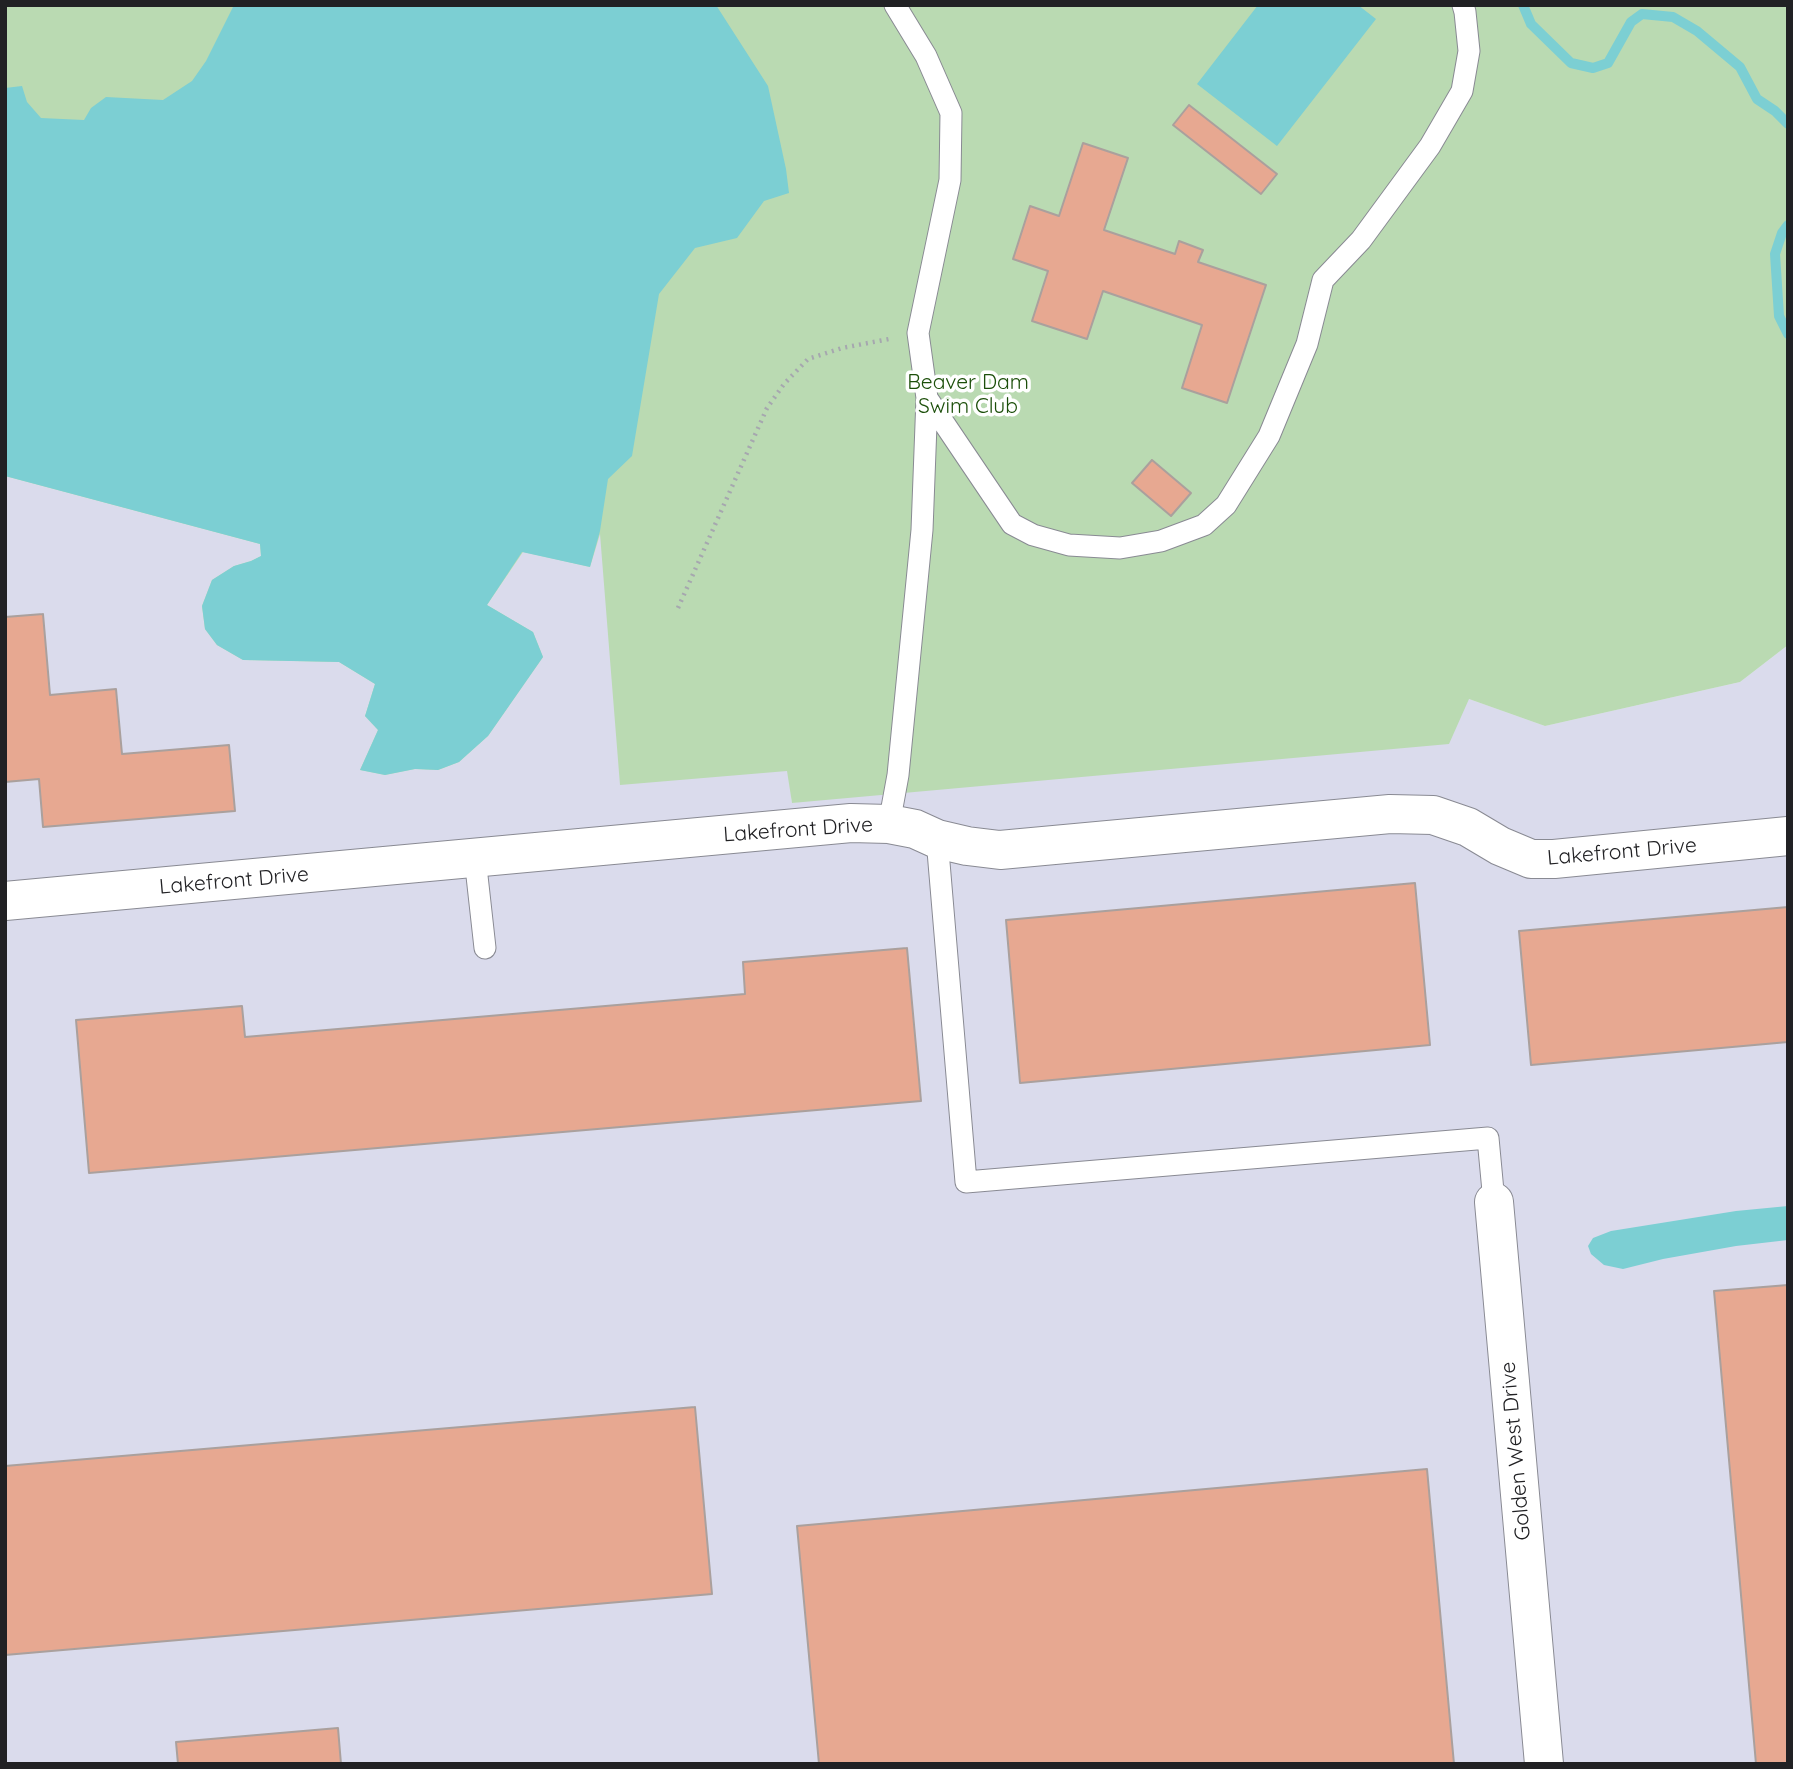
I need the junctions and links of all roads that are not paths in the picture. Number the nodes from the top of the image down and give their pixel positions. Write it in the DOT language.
graph roads {
  1 [pos="895,5"];
  2 [pos="1463,5"];
  3 [pos="927,398"];
  4 [pos="889,824"];
  5 [pos="1788,836"];
  6 [pos="937,839"];
  7 [pos="475,858"];
  8 [pos="5,901"];
  9 [pos="485,948"];
  10 [pos="1494,1202"];
  11 [pos="1544,1764"];
  1 -- 3 [label="lane"];
  2 -- 3 [label="lane"];
  3 -- 4 [label="lane"];
  4 -- 6 [label="street, Lakefront Drive"];
  4 -- 7 [label="street, Lakefront Drive"];
  5 -- 6 [label="street, Lakefront Drive"];
  6 -- 10 [label="lane, Golden West Drive"];
  7 -- 8 [label="street, Lakefront Drive"];
  7 -- 9 [label="lane"];
  10 -- 11 [label="street, Golden West Drive"];
}
